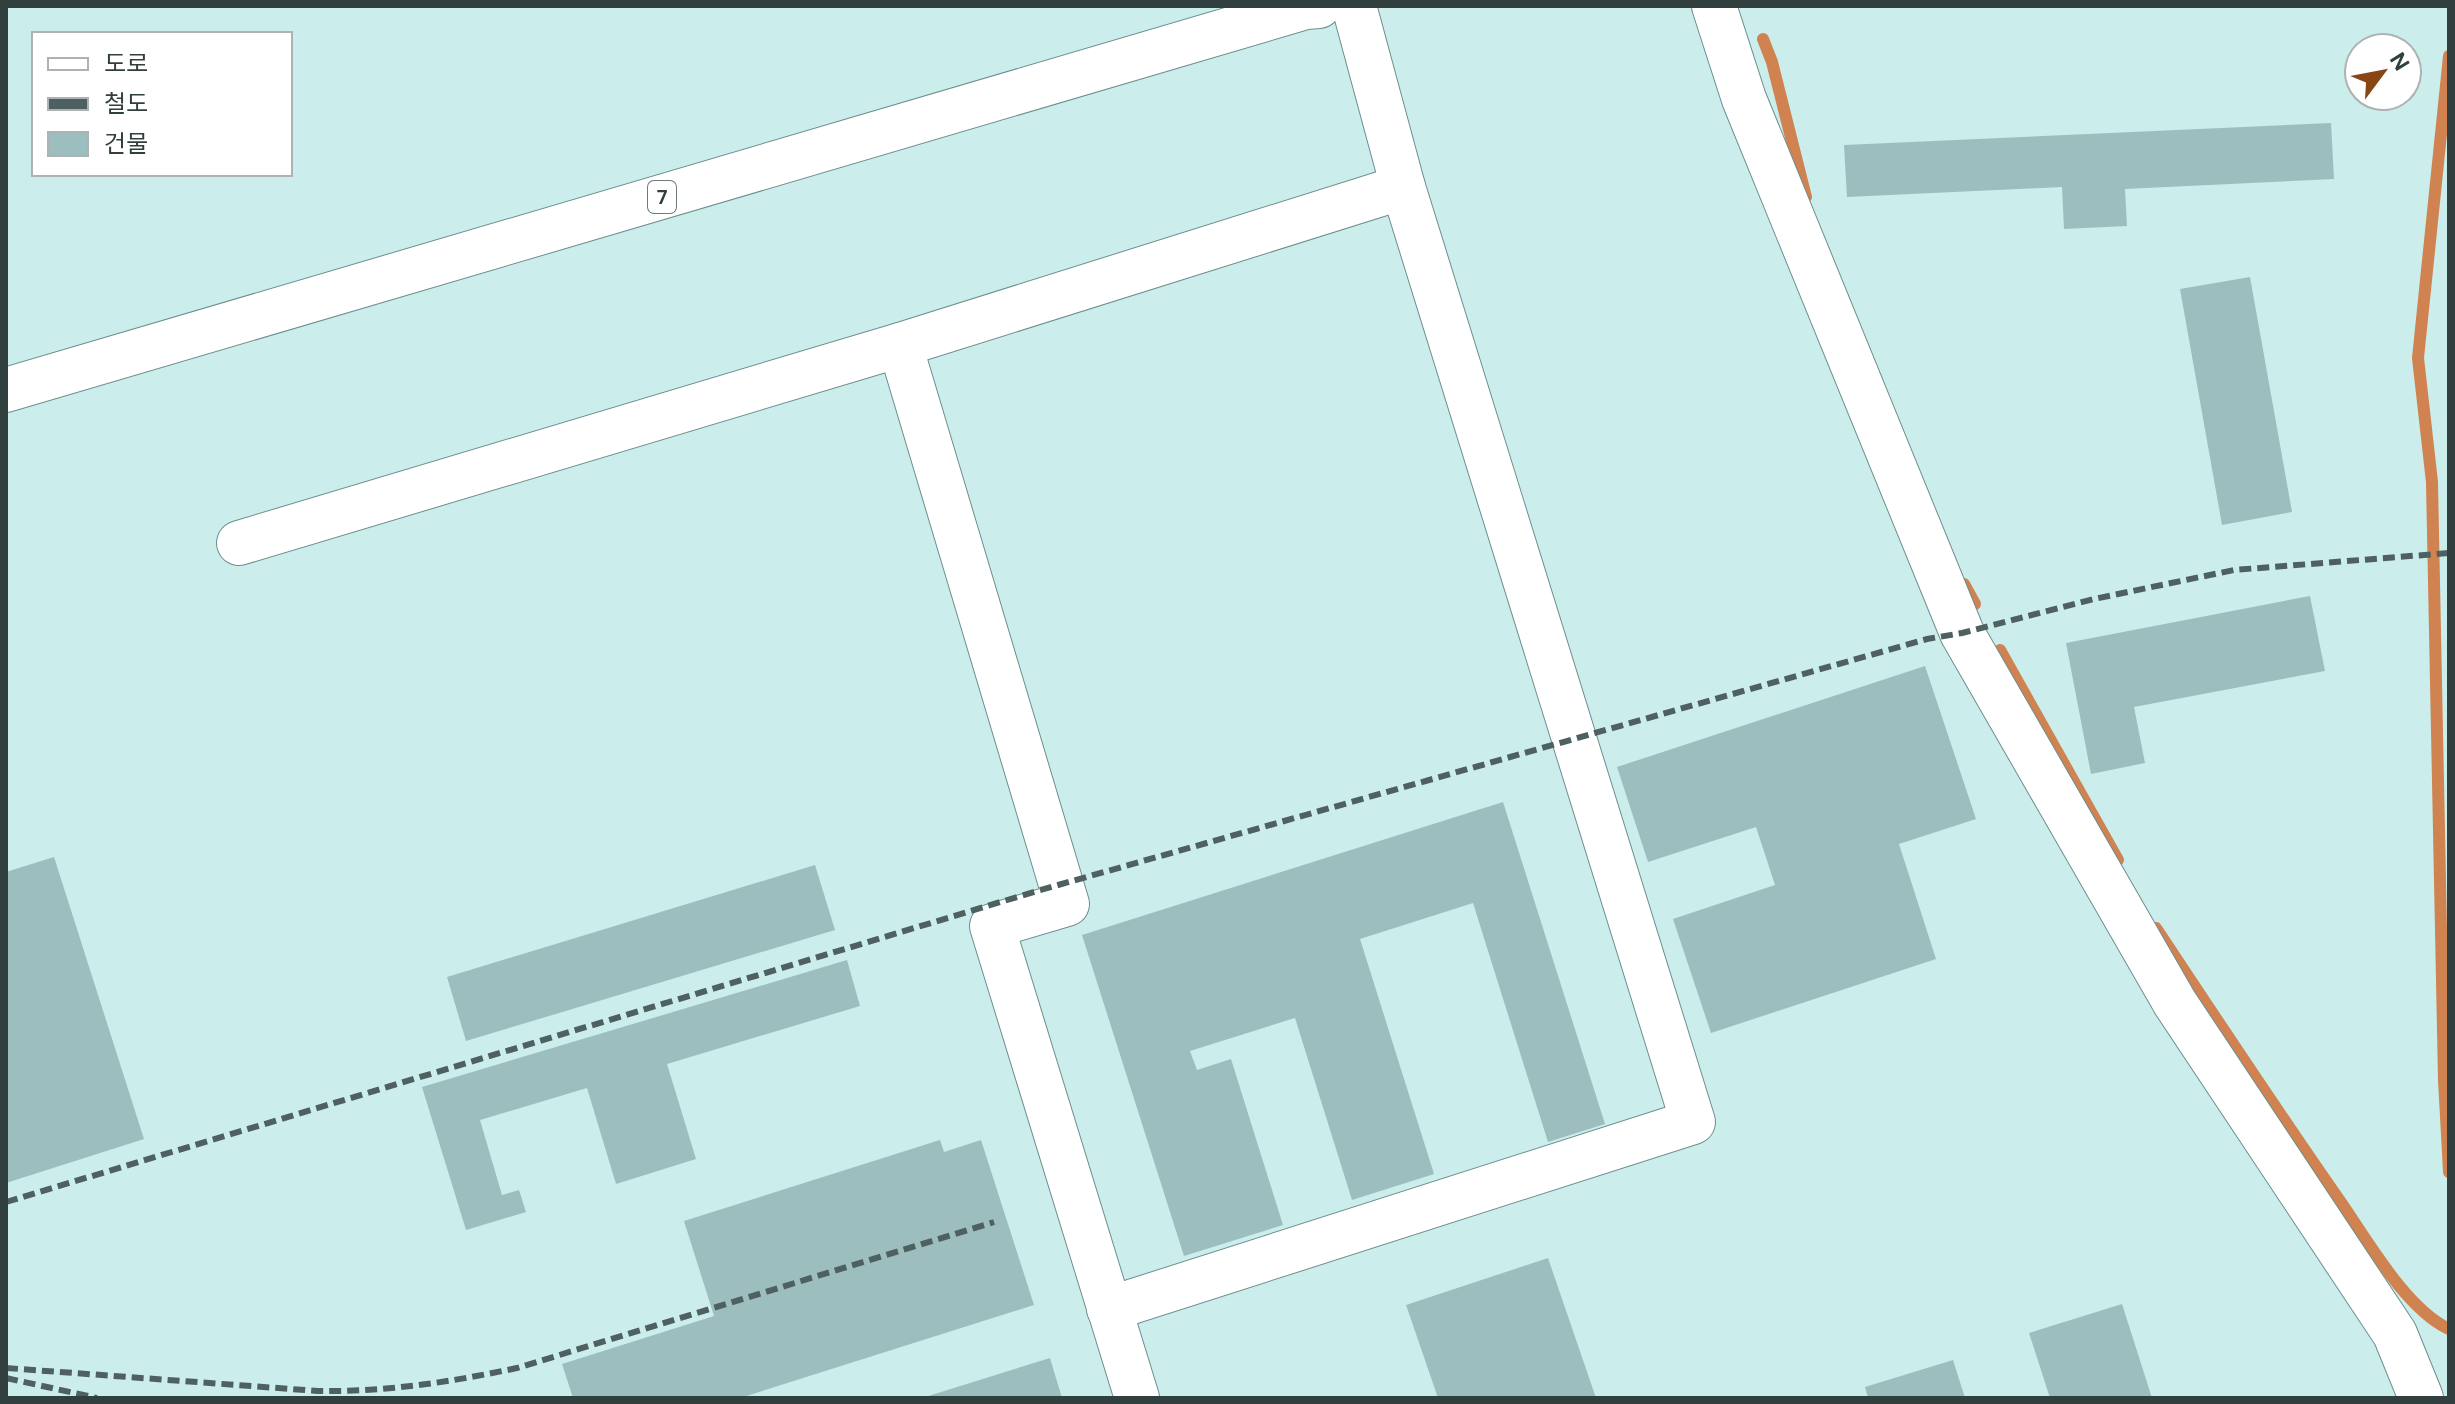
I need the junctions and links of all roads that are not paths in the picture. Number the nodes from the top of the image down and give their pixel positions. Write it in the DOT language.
graph roads {
  1 [pos="1306,6"];
  2 [pos="1319,6"];
  3 [pos="1354,6"];
  4 [pos="1714,6"];
  5 [pos="1403,187"];
  6 [pos="900,345"];
  7 [pos="6,390"];
  8 [pos="239,543"];
  9 [pos="1109,1309"];
  10 [pos="1137,1398"];
  11 [pos="2421,1398"];
  1 -- 2 [label="main road, 7"];
  1 -- 7 [label="main road, 7"];
  3 -- 5 [label="main road"];
  4 -- 11 [label="main road"];
  5 -- 6 [label="main road"];
  5 -- 9 [label="main road"];
  6 -- 8 [label="main road"];
  6 -- 9 [label="main road"];
  9 -- 10 [label="main road"];
}
